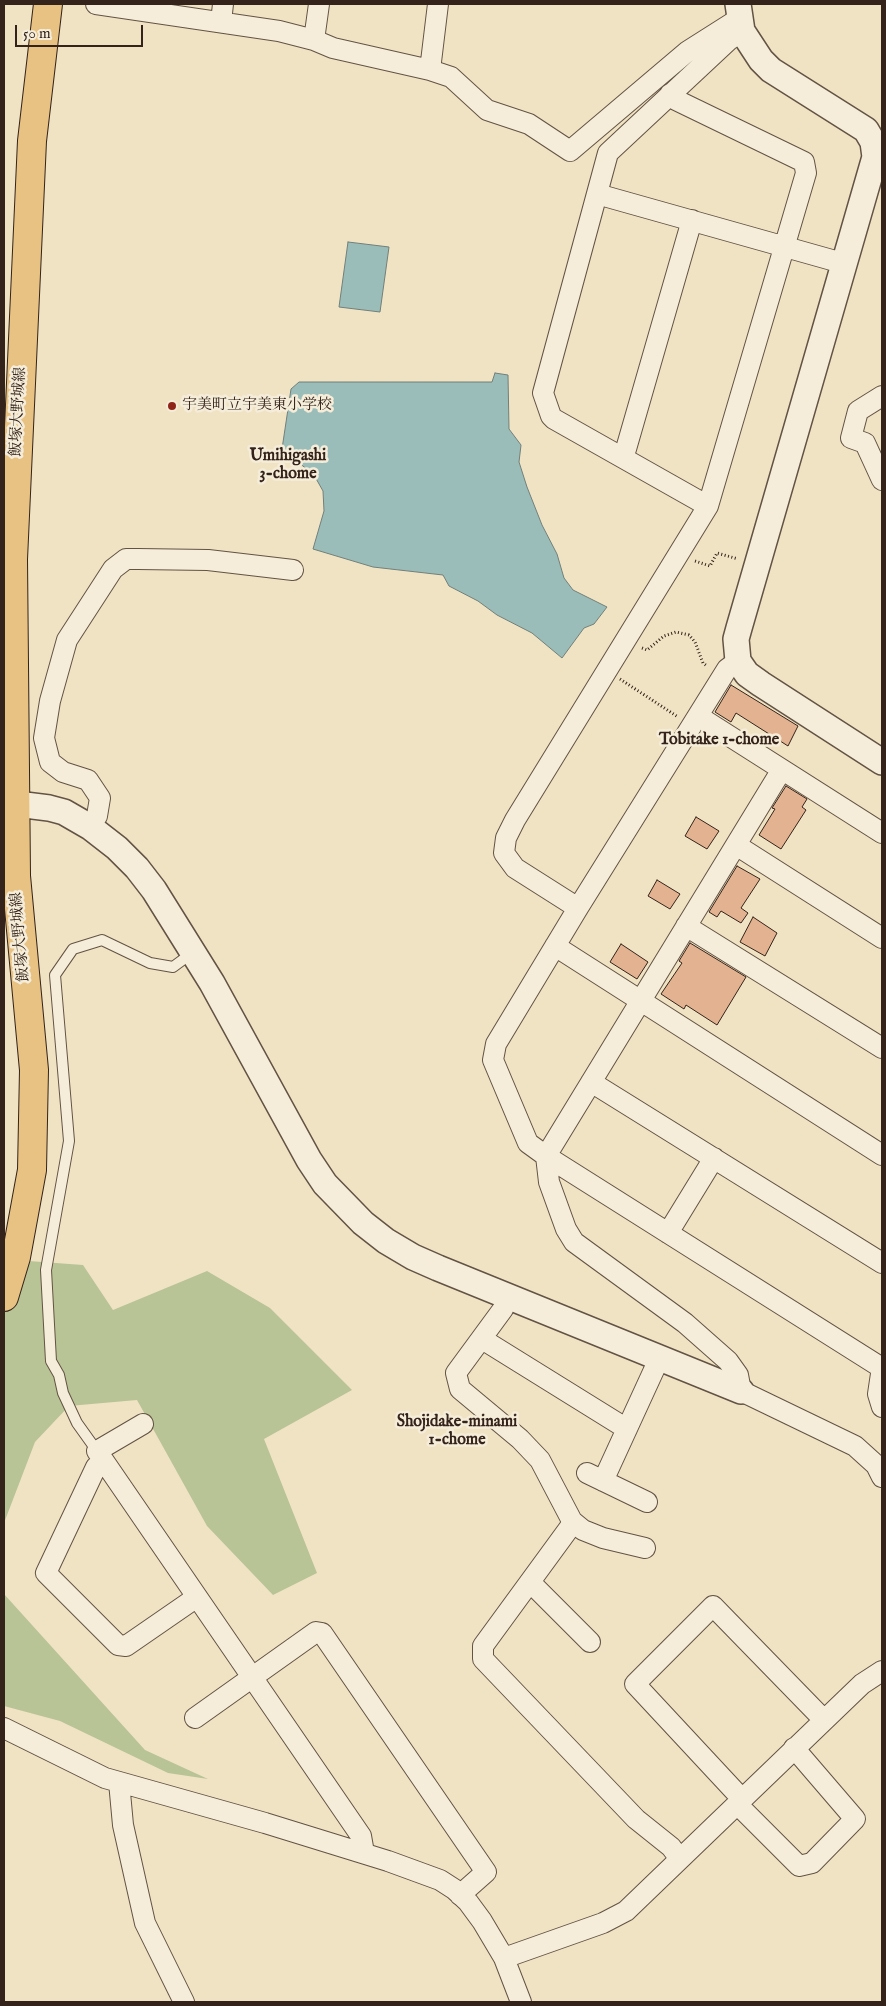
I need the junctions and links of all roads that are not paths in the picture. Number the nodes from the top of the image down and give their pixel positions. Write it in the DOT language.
graph roads {
  1 [pos="48,4"];
  2 [pos="96,4"];
  3 [pos="319,4"];
  4 [pos="438,4"];
  5 [pos="170,9"];
  6 [pos="222,13"];
  7 [pos="740,18"];
  8 [pos="314,40"];
  9 [pos="430,70"];
  10 [pos="670,94"];
  11 [pos="874,134"];
  12 [pos="597,194"];
  13 [pos="692,220"];
  14 [pos="784,246"];
  15 [pos="846,264"];
  16 [pos="882,396"];
  17 [pos="622,457"];
  18 [pos="10,464"];
  19 [pos="882,480"];
  20 [pos="708,506"];
  21 [pos="294,570"];
  22 [pos="9,630"];
  23 [pos="730,669"];
  24 [pos="694,721"];
  25 [pos="882,762"];
  26 [pos="781,771"];
  27 [pos="10,801"];
  28 [pos="90,827"];
  29 [pos="882,833"];
  30 [pos="736,845"];
  31 [pos="578,908"];
  32 [pos="686,926"];
  33 [pos="882,938"];
  34 [pos="555,946"];
  35 [pos="193,953"];
  36 [pos="640,1002"];
  37 [pos="882,1048"];
  38 [pos="591,1082"];
  39 [pos="882,1155"];
  40 [pos="546,1156"];
  41 [pos="714,1158"];
  42 [pos="668,1233"];
  43 [pos="882,1263"];
  44 [pos="508,1296"];
  45 [pos="4,1297"];
  46 [pos="482,1339"];
  47 [pos="659,1359"];
  48 [pos="882,1367"];
  49 [pos="741,1391"];
  50 [pos="882,1408"];
  51 [pos="142,1424"];
  52 [pos="627,1429"];
  53 [pos="100,1456"];
  54 [pos="882,1476"];
  55 [pos="646,1502"];
  56 [pos="572,1521"];
  57 [pos="645,1548"];
  58 [pos="530,1582"];
  59 [pos="197,1597"];
  60 [pos="590,1642"];
  61 [pos="882,1671"];
  62 [pos="252,1677"];
  63 [pos="195,1718"];
  64 [pos="824,1720"];
  65 [pos="4,1728"];
  66 [pos="794,1748"];
  67 [pos="120,1782"];
  68 [pos="740,1801"];
  69 [pos="364,1853"];
  70 [pos="680,1859"];
  71 [pos="460,1895"];
  72 [pos="504,1958"];
  73 [pos="184,2002"];
  74 [pos="521,2002"];
  1 -- 18 [label="main road, 飯塚大野城線"];
  2 -- 5 [label="street"];
  3 -- 8 [label="street"];
  4 -- 9 [label="street"];
  5 -- 6 [label="street"];
  6 -- 8 [label="street"];
  7 -- 9 [label="street"];
  7 -- 10 [label="street"];
  7 -- 11 [label="street"];
  8 -- 9 [label="street"];
  10 -- 12 [label="street"];
  10 -- 14 [label="street"];
  11 -- 15 [label="street"];
  12 -- 13 [label="street"];
  12 -- 17 [label="street"];
  13 -- 14 [label="street"];
  13 -- 17 [label="street"];
  14 -- 15 [label="street"];
  14 -- 20 [label="street"];
  15 -- 23 [label="street"];
  16 -- 19 [label="street"];
  17 -- 20 [label="street"];
  18 -- 22 [label="main road, 飯塚大野城線"];
  20 -- 31 [label="street"];
  21 -- 28 [label="street"];
  22 -- 27 [label="main road, 飯塚大野城線"];
  23 -- 24 [label="street"];
  23 -- 25 [label="street"];
  24 -- 26 [label="street"];
  24 -- 31 [label="street"];
  26 -- 29 [label="street"];
  26 -- 30 [label="street"];
  27 -- 28 [label="street"];
  27 -- 45 [label="main road, 飯塚大野城線"];
  28 -- 35 [label="street"];
  30 -- 32 [label="street"];
  30 -- 33 [label="street"];
  31 -- 34 [label="street"];
  32 -- 36 [label="street"];
  32 -- 37 [label="street"];
  34 -- 36 [label="street"];
  34 -- 40 [label="street"];
  35 -- 44 [label="street"];
  35 -- 53 [label="lane"];
  36 -- 38 [label="street"];
  36 -- 39 [label="street"];
  38 -- 40 [label="street"];
  38 -- 41 [label="street"];
  40 -- 42 [label="street"];
  40 -- 49 [label="street"];
  41 -- 42 [label="street"];
  41 -- 43 [label="street"];
  42 -- 48 [label="street"];
  44 -- 46 [label="street"];
  44 -- 47 [label="street"];
  46 -- 52 [label="street"];
  46 -- 56 [label="street"];
  47 -- 49 [label="street"];
  47 -- 52 [label="street"];
  48 -- 50 [label="street"];
  49 -- 54 [label="street"];
  51 -- 53 [label="street"];
  52 -- 55 [label="street"];
  53 -- 59 [label="street"];
  53 -- 59 [label="street"];
  56 -- 57 [label="street"];
  56 -- 58 [label="street"];
  58 -- 60 [label="street"];
  58 -- 70 [label="street"];
  59 -- 62 [label="street"];
  61 -- 64 [label="street"];
  62 -- 63 [label="street"];
  62 -- 69 [label="street"];
  62 -- 71 [label="street"];
  64 -- 66 [label="street"];
  64 -- 68 [label="street"];
  65 -- 67 [label="street"];
  66 -- 68 [label="street"];
  66 -- 68 [label="street"];
  67 -- 69 [label="street"];
  67 -- 73 [label="street"];
  68 -- 70 [label="street"];
  69 -- 71 [label="street"];
  70 -- 72 [label="street"];
  71 -- 72 [label="street"];
  72 -- 74 [label="street"];
}
